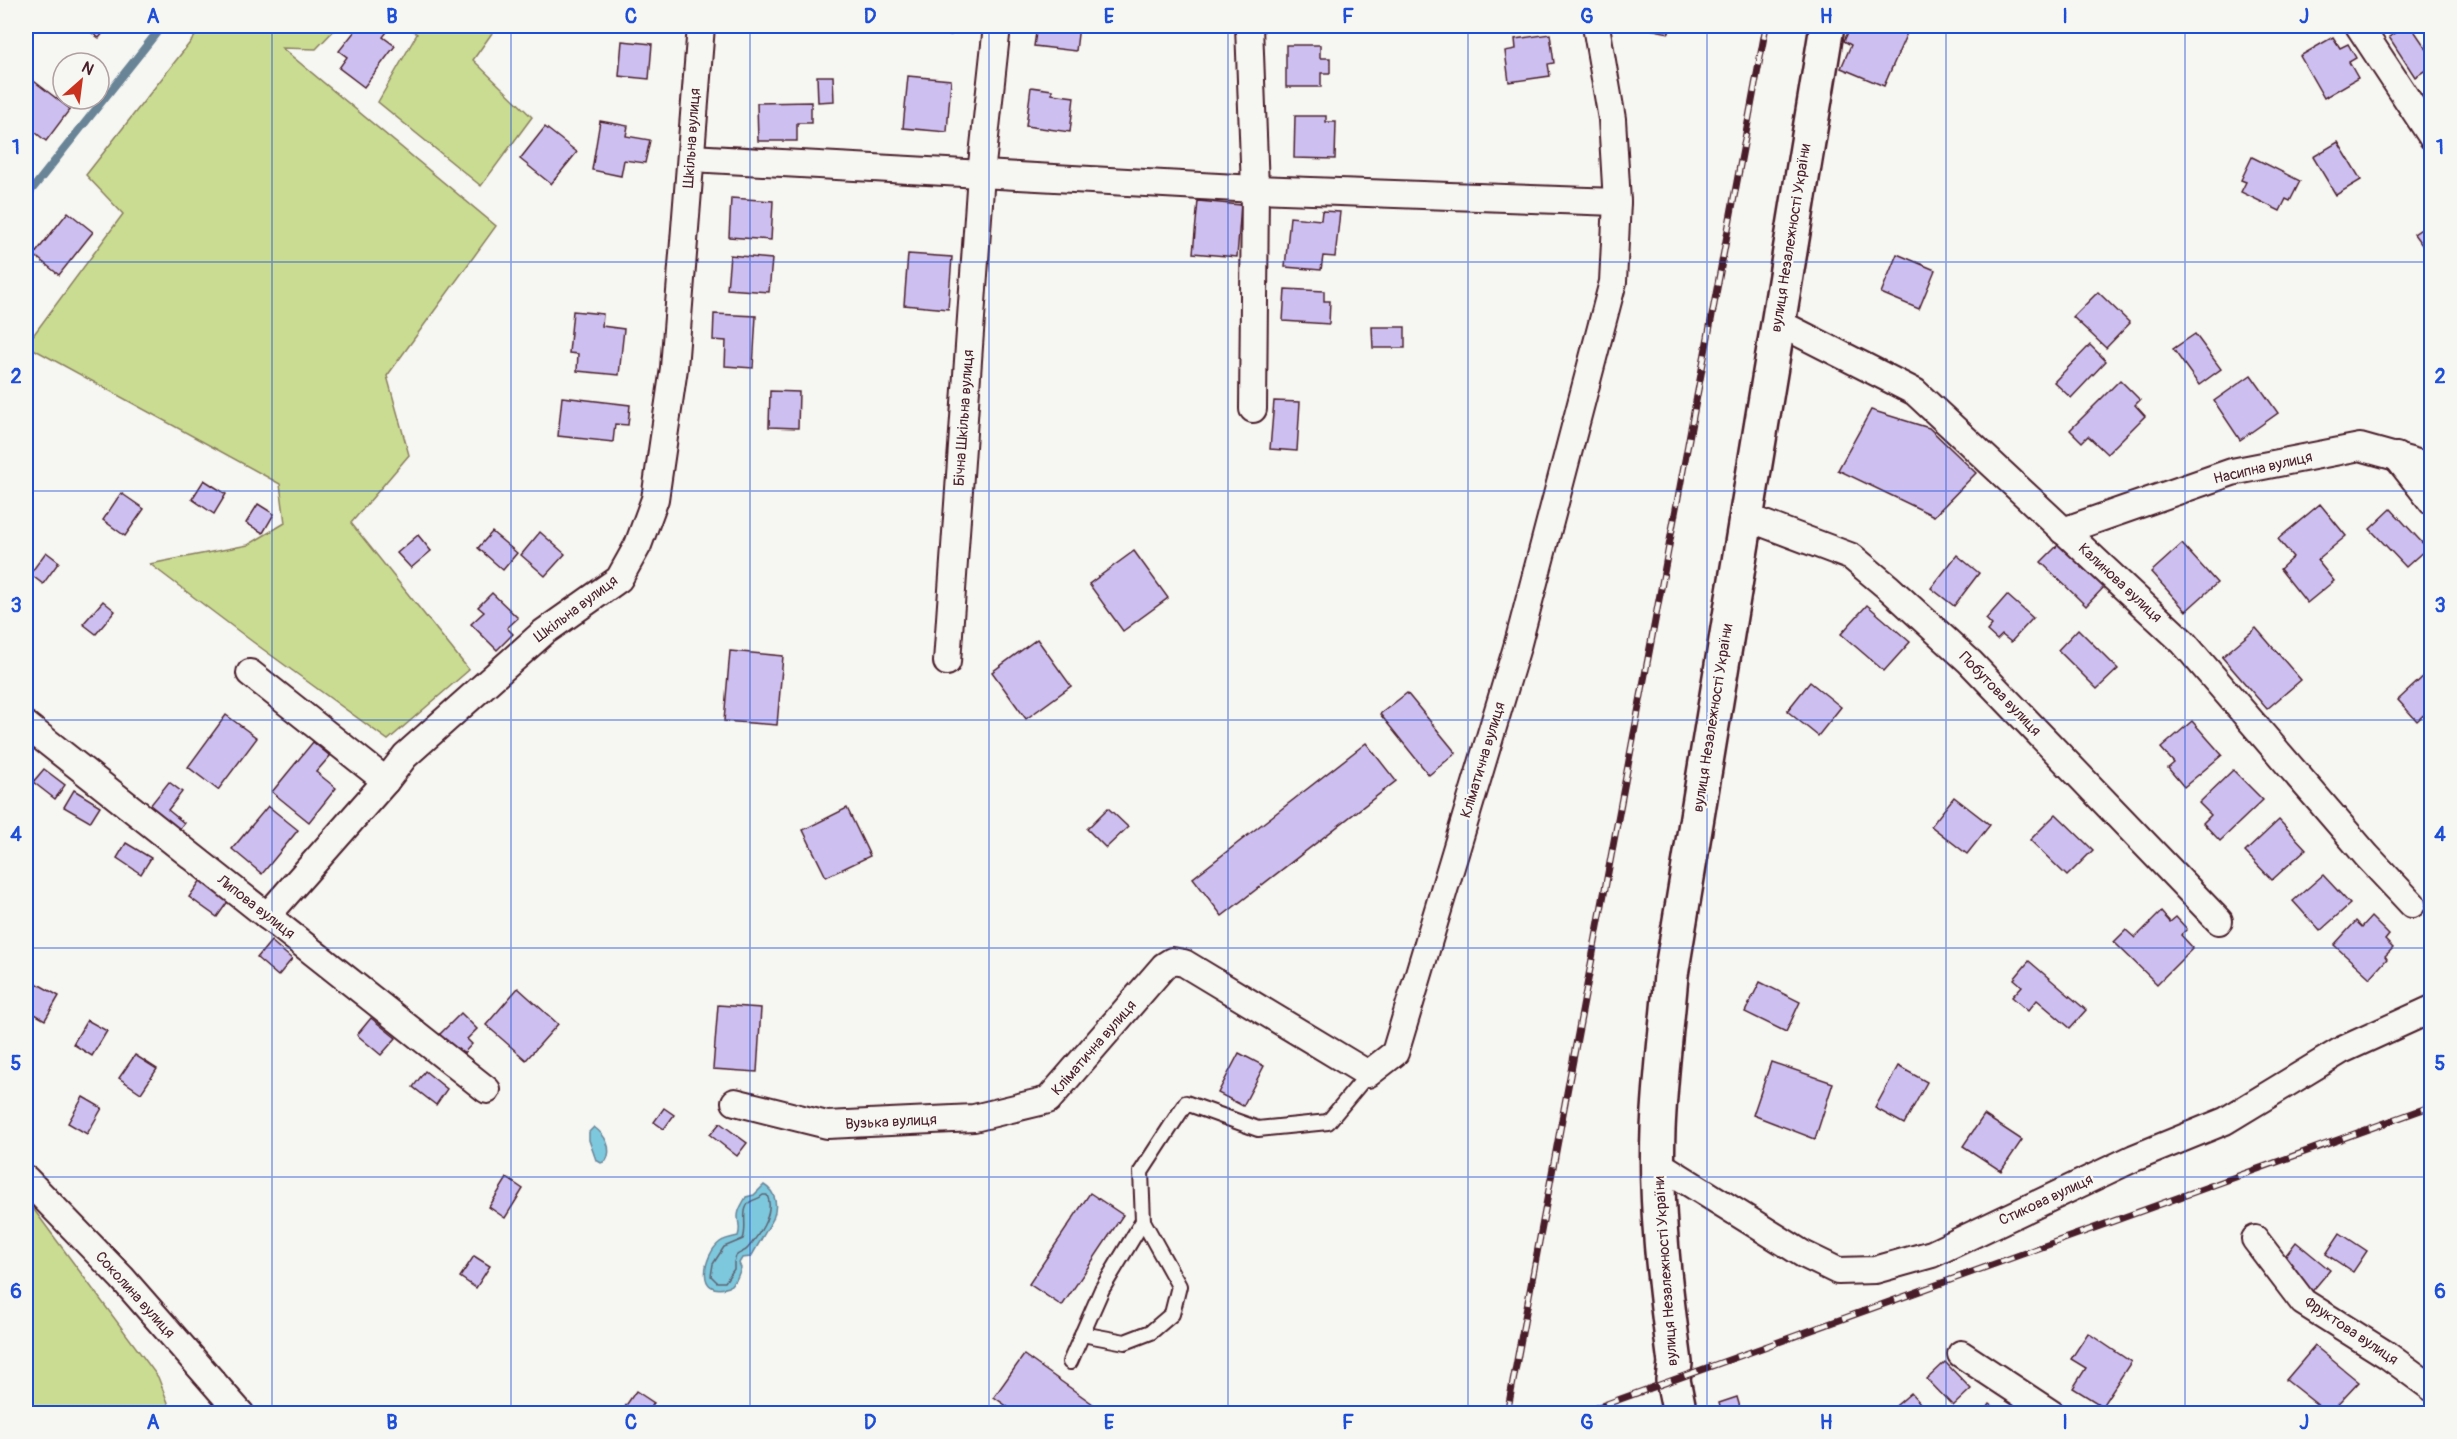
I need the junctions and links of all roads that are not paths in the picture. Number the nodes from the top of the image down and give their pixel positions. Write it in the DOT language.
graph roads {
  1 [pos="701,26"];
  2 [pos="997,26"];
  3 [pos="1249,26"];
  4 [pos="1596,26"];
  5 [pos="1827,26"];
  6 [pos="2359,26"];
  7 [pos="2432,137"];
  8 [pos="691,158"];
  9 [pos="981,174"];
  10 [pos="1255,189"];
  11 [pos="1617,202"];
  12 [pos="1778,321"];
  13 [pos="1253,409"];
  14 [pos="2396,456"];
  15 [pos="2432,467"];
  16 [pos="2432,502"];
  17 [pos="1746,517"];
  18 [pos="2063,531"];
  19 [pos="947,662"];
  20 [pos="250,673"];
  21 [pos="26,725"];
  22 [pos="386,781"];
  23 [pos="2412,904"];
  24 [pos="267,916"];
  25 [pos="2219,921"];
  26 [pos="2432,1009"];
  27 [pos="1368,1074"];
  28 [pos="487,1090"];
  29 [pos="1048,1100"];
  30 [pos="735,1102"];
  31 [pos="1659,1164"];
  32 [pos="26,1179"];
  33 [pos="1143,1221"];
  34 [pos="2255,1239"];
  35 [pos="1082,1334"];
  36 [pos="1961,1354"];
  37 [pos="1070,1362"];
  38 [pos="2432,1388"];
  39 [pos="241,1413"];
  40 [pos="1680,1413"];
  41 [pos="2052,1413"];
  1 -- 8 [label="street, Шкільна вулиця"];
  2 -- 9 [label="street, Бічна Шкільна вулиця"];
  3 -- 10 [label="street"];
  4 -- 11 [label="street, Кліматична вулиця"];
  5 -- 12 [label="main road, вулиця Незалежності України"];
  6 -- 7 [label="street"];
  8 -- 9 [label="street"];
  8 -- 22 [label="street, Шкільна вулиця"];
  9 -- 10 [label="street"];
  9 -- 19 [label="street, Бічна Шкільна вулиця"];
  10 -- 11 [label="street"];
  10 -- 13 [label="street"];
  11 -- 27 [label="street, Кліматична вулиця"];
  12 -- 17 [label="main road, вулиця Незалежності України"];
  12 -- 18 [label="street, Калинова вулиця"];
  14 -- 15 [label="street, Насипна вулиця"];
  14 -- 16 [label="street"];
  14 -- 18 [label="street, Насипна вулиця"];
  17 -- 25 [label="street, Побутова вулиця"];
  17 -- 31 [label="main road, вулиця Незалежності України"];
  18 -- 23 [label="street, Калинова вулиця"];
  20 -- 22 [label="street"];
  21 -- 24 [label="street, Липова вулиця"];
  22 -- 24 [label="street, Шкільна вулиця"];
  24 -- 28 [label="street, Липова вулиця"];
  26 -- 31 [label="street, Стикова вулиця"];
  27 -- 29 [label="street, Кліматична вулиця"];
  27 -- 33 [label="lane"];
  29 -- 30 [label="street, Вузька вулиця"];
  31 -- 40 [label="main road, вулиця Незалежності України"];
  32 -- 39 [label="street, Соколина вулиця"];
  33 -- 35 [label="lane"];
  33 -- 35 [label="lane"];
  34 -- 38 [label="street, Фруктова вулиця"];
  35 -- 37 [label="lane"];
  36 -- 41 [label="street"];
}
